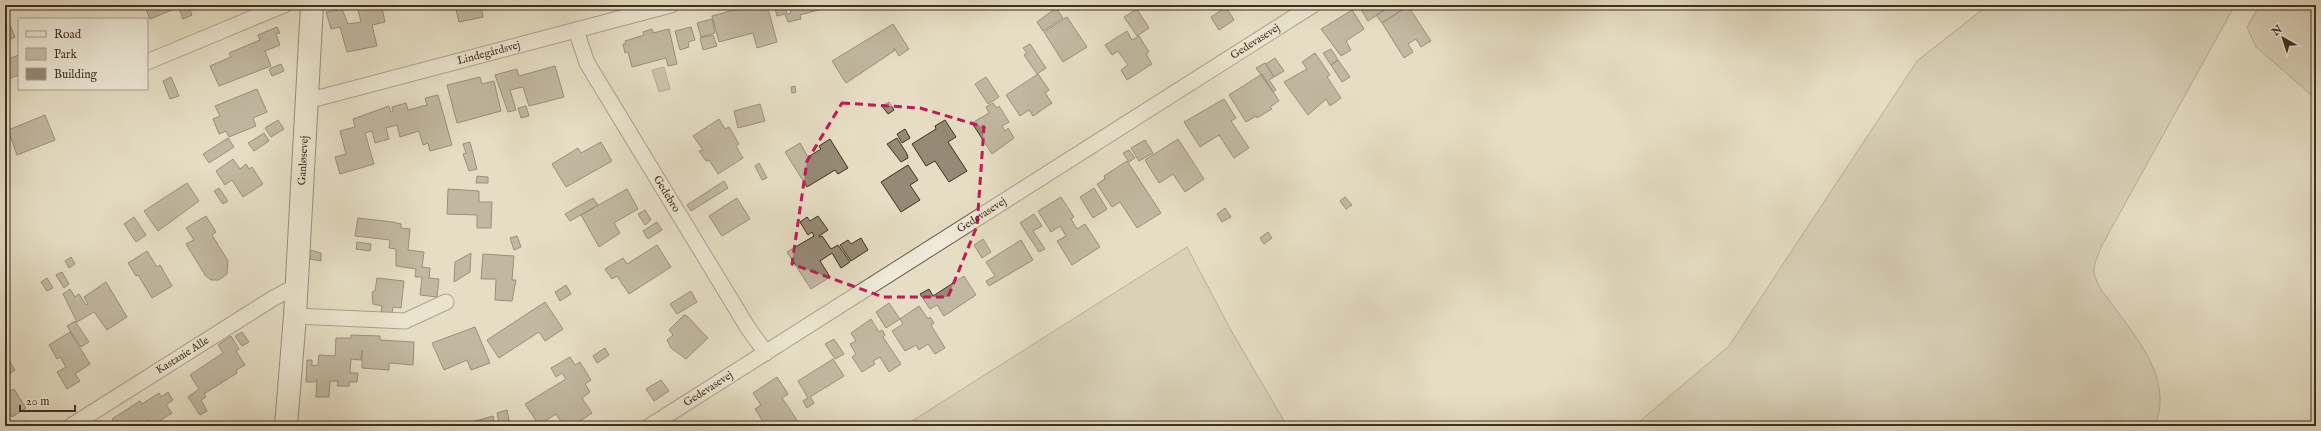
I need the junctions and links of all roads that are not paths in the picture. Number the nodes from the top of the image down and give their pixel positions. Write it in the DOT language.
graph roads {
  1 [pos="284,5"];
  2 [pos="312,5"];
  3 [pos="671,5"];
  4 [pos="1313,5"];
  5 [pos="576,30"];
  6 [pos="148,62"];
  7 [pos="307,101"];
  8 [pos="296,286"];
  9 [pos="446,302"];
  10 [pos="295,316"];
  11 [pos="766,353"];
  12 [pos="71,426"];
  13 [pos="286,426"];
  14 [pos="650,426"];
  1 -- 6 [label="street"];
  2 -- 7 [label="street, Ganløsevej"];
  3 -- 5 [label="street, Lindegårdsvej"];
  4 -- 11 [label="street, Gedevasevej"];
  5 -- 7 [label="street, Lindegårdsvej"];
  5 -- 11 [label="street, Gedebro"];
  7 -- 8 [label="street, Ganløsevej"];
  8 -- 10 [label="street, Ganløsevej"];
  8 -- 12 [label="street, Kastanie Alle"];
  9 -- 10 [label="street"];
  10 -- 13 [label="street, Ganløsevej"];
  11 -- 14 [label="street, Gedevasevej"];
}
